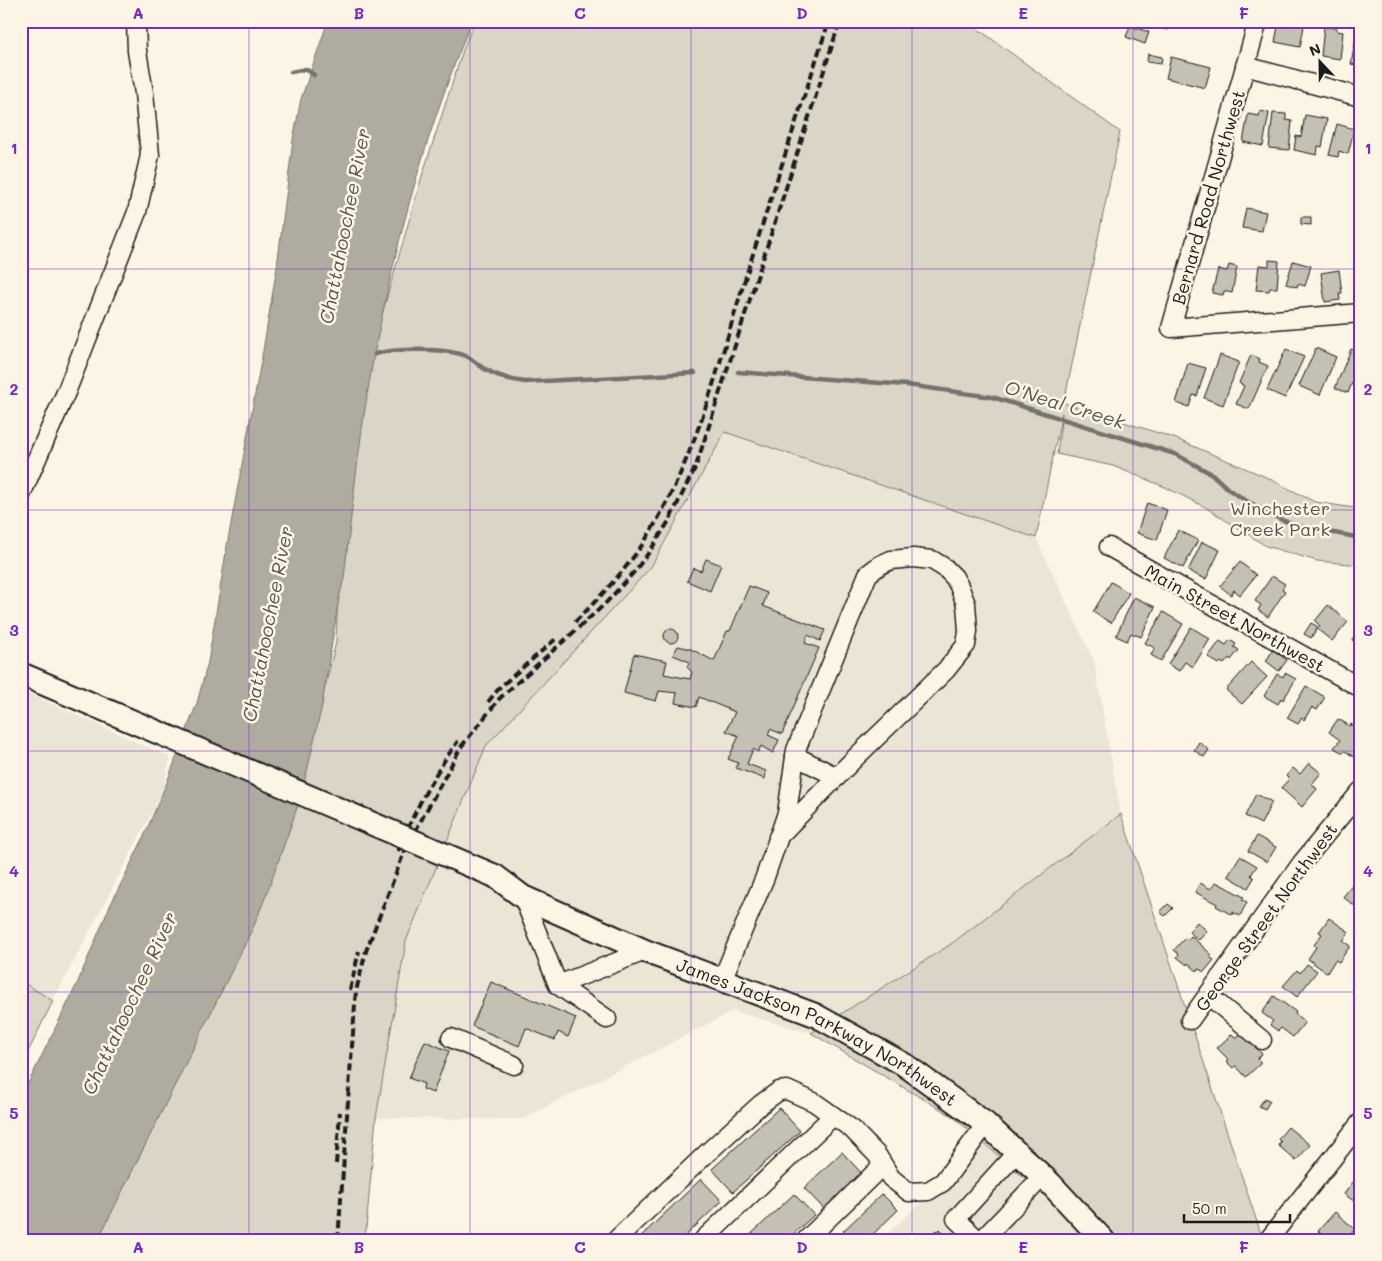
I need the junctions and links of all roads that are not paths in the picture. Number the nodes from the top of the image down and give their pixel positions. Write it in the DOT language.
graph roads {
  1 [pos="136,21"];
  2 [pos="1258,21"];
  3 [pos="1245,66"];
  4 [pos="1361,97"];
  5 [pos="1361,313"];
  6 [pos="21,495"];
  7 [pos="1109,547"];
  8 [pos="21,674"];
  9 [pos="1361,688"];
  10 [pos="795,756"];
  11 [pos="837,777"];
  12 [pos="1361,791"];
  13 [pos="778,837"];
  14 [pos="523,897"];
  15 [pos="645,950"];
  16 [pos="722,980"];
  17 [pos="558,985"];
  18 [pos="1208,995"];
  19 [pos="607,1018"];
  20 [pos="1190,1020"];
  21 [pos="450,1038"];
  22 [pos="1262,1040"];
  23 [pos="514,1065"];
  24 [pos="833,1116"];
  25 [pos="1361,1122"];
  26 [pos="986,1124"];
  27 [pos="1017,1152"];
  28 [pos="883,1165"];
  29 [pos="1043,1176"];
  30 [pos="1269,1239"];
  31 [pos="616,1240"];
  32 [pos="703,1240"];
  33 [pos="806,1240"];
  34 [pos="978,1240"];
  35 [pos="982,1240"];
  36 [pos="1104,1240"];
  1 -- 6 [label="street"];
  2 -- 3 [label="street, Bernard Road Northwest"];
  3 -- 4 [label="street"];
  3 -- 5 [label="street, Bernard Road Northwest"];
  7 -- 9 [label="street, Main Street Northwest"];
  8 -- 14 [label="main road, James Jackson Parkway Northwest, bridge"];
  10 -- 11 [label="street"];
  10 -- 11 [label="street"];
  10 -- 13 [label="street"];
  11 -- 13 [label="street"];
  12 -- 18 [label="street, George Street Northwest"];
  13 -- 16 [label="street"];
  14 -- 15 [label="main road, James Jackson Parkway Northwest"];
  14 -- 17 [label="street"];
  15 -- 16 [label="main road, James Jackson Parkway Northwest"];
  15 -- 17 [label="street"];
  16 -- 26 [label="main road, James Jackson Parkway Northwest"];
  17 -- 19 [label="street"];
  18 -- 20 [label="street, George Street Northwest"];
  18 -- 22 [label="street"];
  21 -- 23 [label="street"];
  24 -- 28 [label="street"];
  24 -- 31 [label="street"];
  24 -- 32 [label="street"];
  25 -- 30 [label="street"];
  26 -- 27 [label="main road, James Jackson Parkway Northwest"];
  26 -- 28 [label="street"];
  27 -- 29 [label="main road, James Jackson Parkway Northwest"];
  27 -- 34 [label="street"];
  28 -- 33 [label="street"];
  29 -- 35 [label="street"];
  29 -- 36 [label="main road, James Jackson Parkway Northwest"];
}
